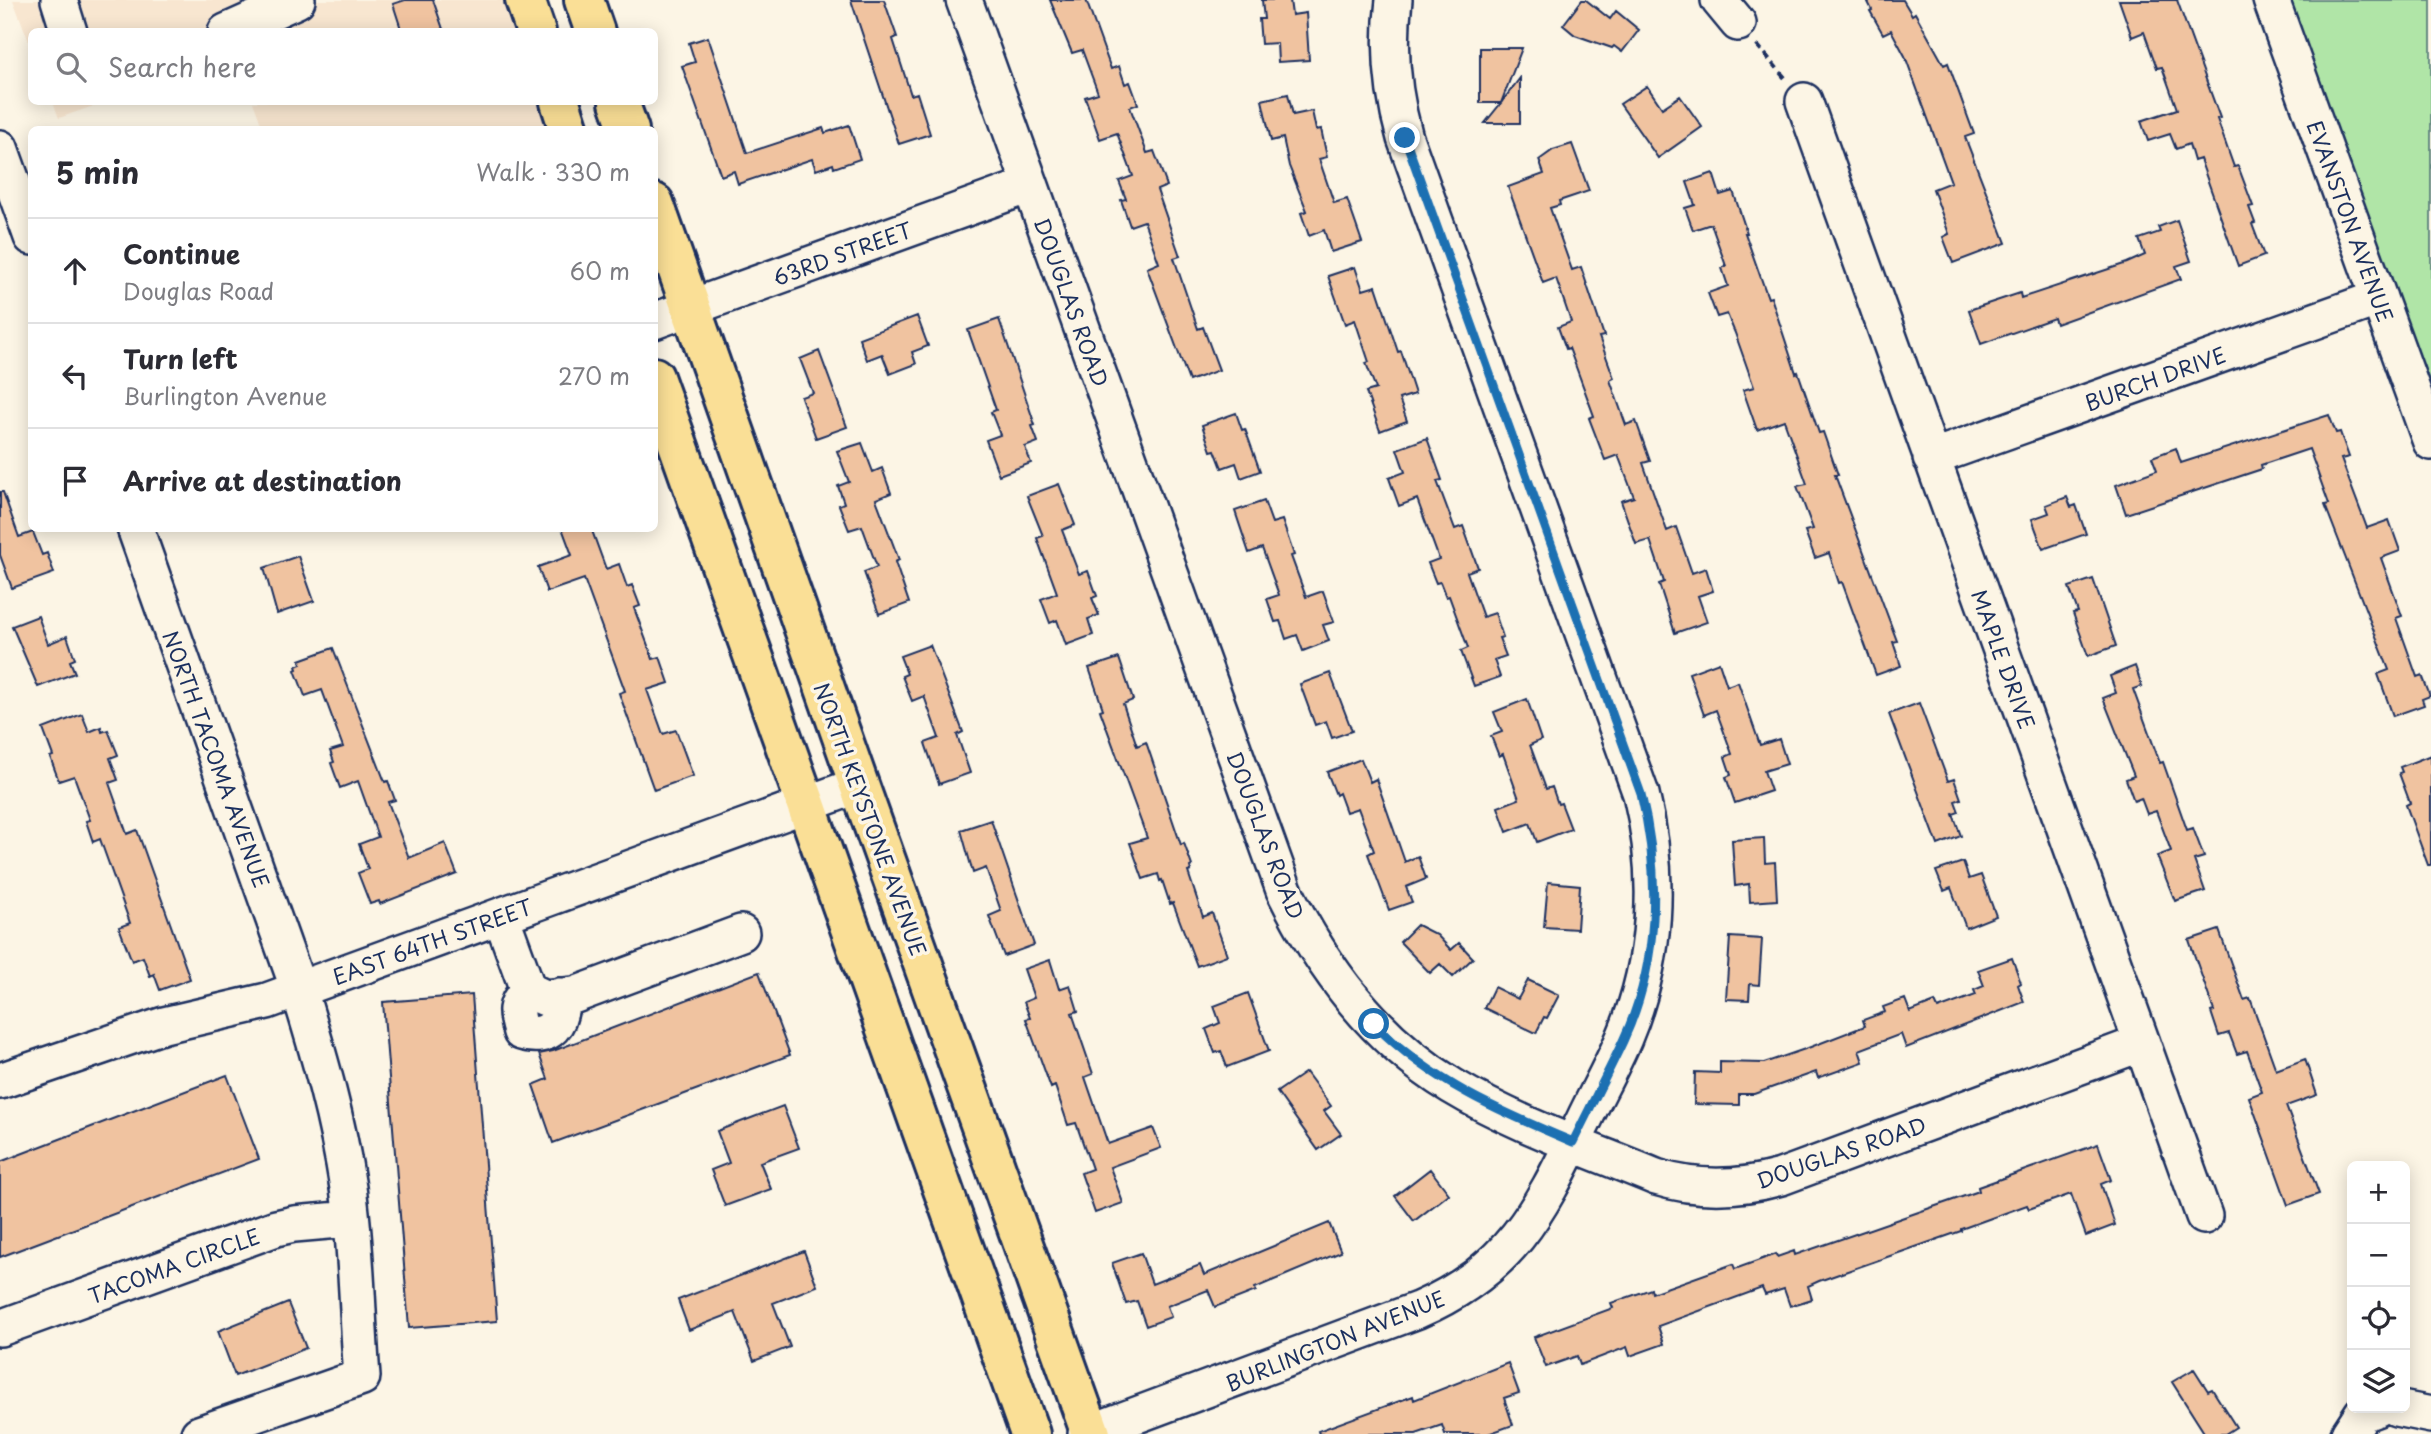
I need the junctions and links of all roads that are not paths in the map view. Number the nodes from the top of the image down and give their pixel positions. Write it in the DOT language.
graph roads {
  1 [pos="59,0"];
  2 [pos="297,0"];
  3 [pos="525,0"];
  4 [pos="584,0"];
  5 [pos="964,0"];
  6 [pos="1394,0"];
  7 [pos="2271,0"];
  8 [pos="68,28"];
  9 [pos="235,28"];
  10 [pos="535,28"];
  11 [pos="594,28"];
  12 [pos="1804,101"];
  13 [pos="561,105"];
  14 [pos="620,105"];
  15 [pos="568,126"];
  16 [pos="628,126"];
  17 [pos="0,148"];
  18 [pos="1030,185"];
  19 [pos="658,214"];
  20 [pos="28,226"];
  21 [pos="2379,298"];
  22 [pos="691,308"];
  23 [pos="658,320"];
  24 [pos="658,388"];
  25 [pos="2431,442"];
  26 [pos="1931,458"];
  27 [pos="136,532"];
  28 [pos="859,785"];
  29 [pos="805,805"];
  30 [pos="502,916"];
  31 [pos="741,933"];
  32 [pos="299,990"];
  33 [pos="2142,1043"];
  34 [pos="0,1081"];
  35 [pos="1573,1142"];
  36 [pos="2204,1216"];
  37 [pos="351,1219"];
  38 [pos="0,1328"];
  39 [pos="2410,1411"];
  40 [pos="2431,1415"];
  41 [pos="1089,1433"];
  42 [pos="199,1434"];
  43 [pos="1030,1434"];
  1 -- 8 [label="street"];
  2 -- 9 [label="street"];
  3 -- 10 [label="main road"];
  4 -- 11 [label="main road"];
  5 -- 18 [label="street, DOUGLAS ROAD"];
  6 -- 35 [label="street, BURLINGTON AVENUE"];
  7 -- 21 [label="street, EVANSTON AVENUE"];
  12 -- 26 [label="street, MAPLE DRIVE"];
  13 -- 15 [label="main road"];
  14 -- 16 [label="main road"];
  17 -- 20 [label="street"];
  18 -- 22 [label="street, 63RD STREET"];
  18 -- 35 [label="street, DOUGLAS ROAD"];
  19 -- 22 [label="main road, NORTH KEYSTONE AVENUE"];
  21 -- 25 [label="street, EVANSTON AVENUE"];
  21 -- 26 [label="street, BURCH DRIVE"];
  22 -- 23 [label="street, 63RD STREET"];
  22 -- 28 [label="main road, NORTH KEYSTONE AVENUE"];
  24 -- 29 [label="main road"];
  26 -- 33 [label="street, MAPLE DRIVE"];
  27 -- 32 [label="street, NORTH TACOMA AVENUE"];
  28 -- 29 [label="street, EAST 64TH STREET"];
  28 -- 41 [label="main road, NORTH KEYSTONE AVENUE"];
  29 -- 30 [label="street, EAST 64TH STREET"];
  29 -- 43 [label="main road"];
  30 -- 31 [label="street"];
  30 -- 32 [label="street, EAST 64TH STREET"];
  32 -- 34 [label="street, EAST 64TH STREET"];
  32 -- 37 [label="street"];
  33 -- 35 [label="street, DOUGLAS ROAD"];
  33 -- 36 [label="street, MAPLE DRIVE"];
  35 -- 41 [label="street, BURLINGTON AVENUE"];
  37 -- 38 [label="street, TACOMA CIRCLE"];
  37 -- 42 [label="street"];
  39 -- 40 [label="street"];
}
